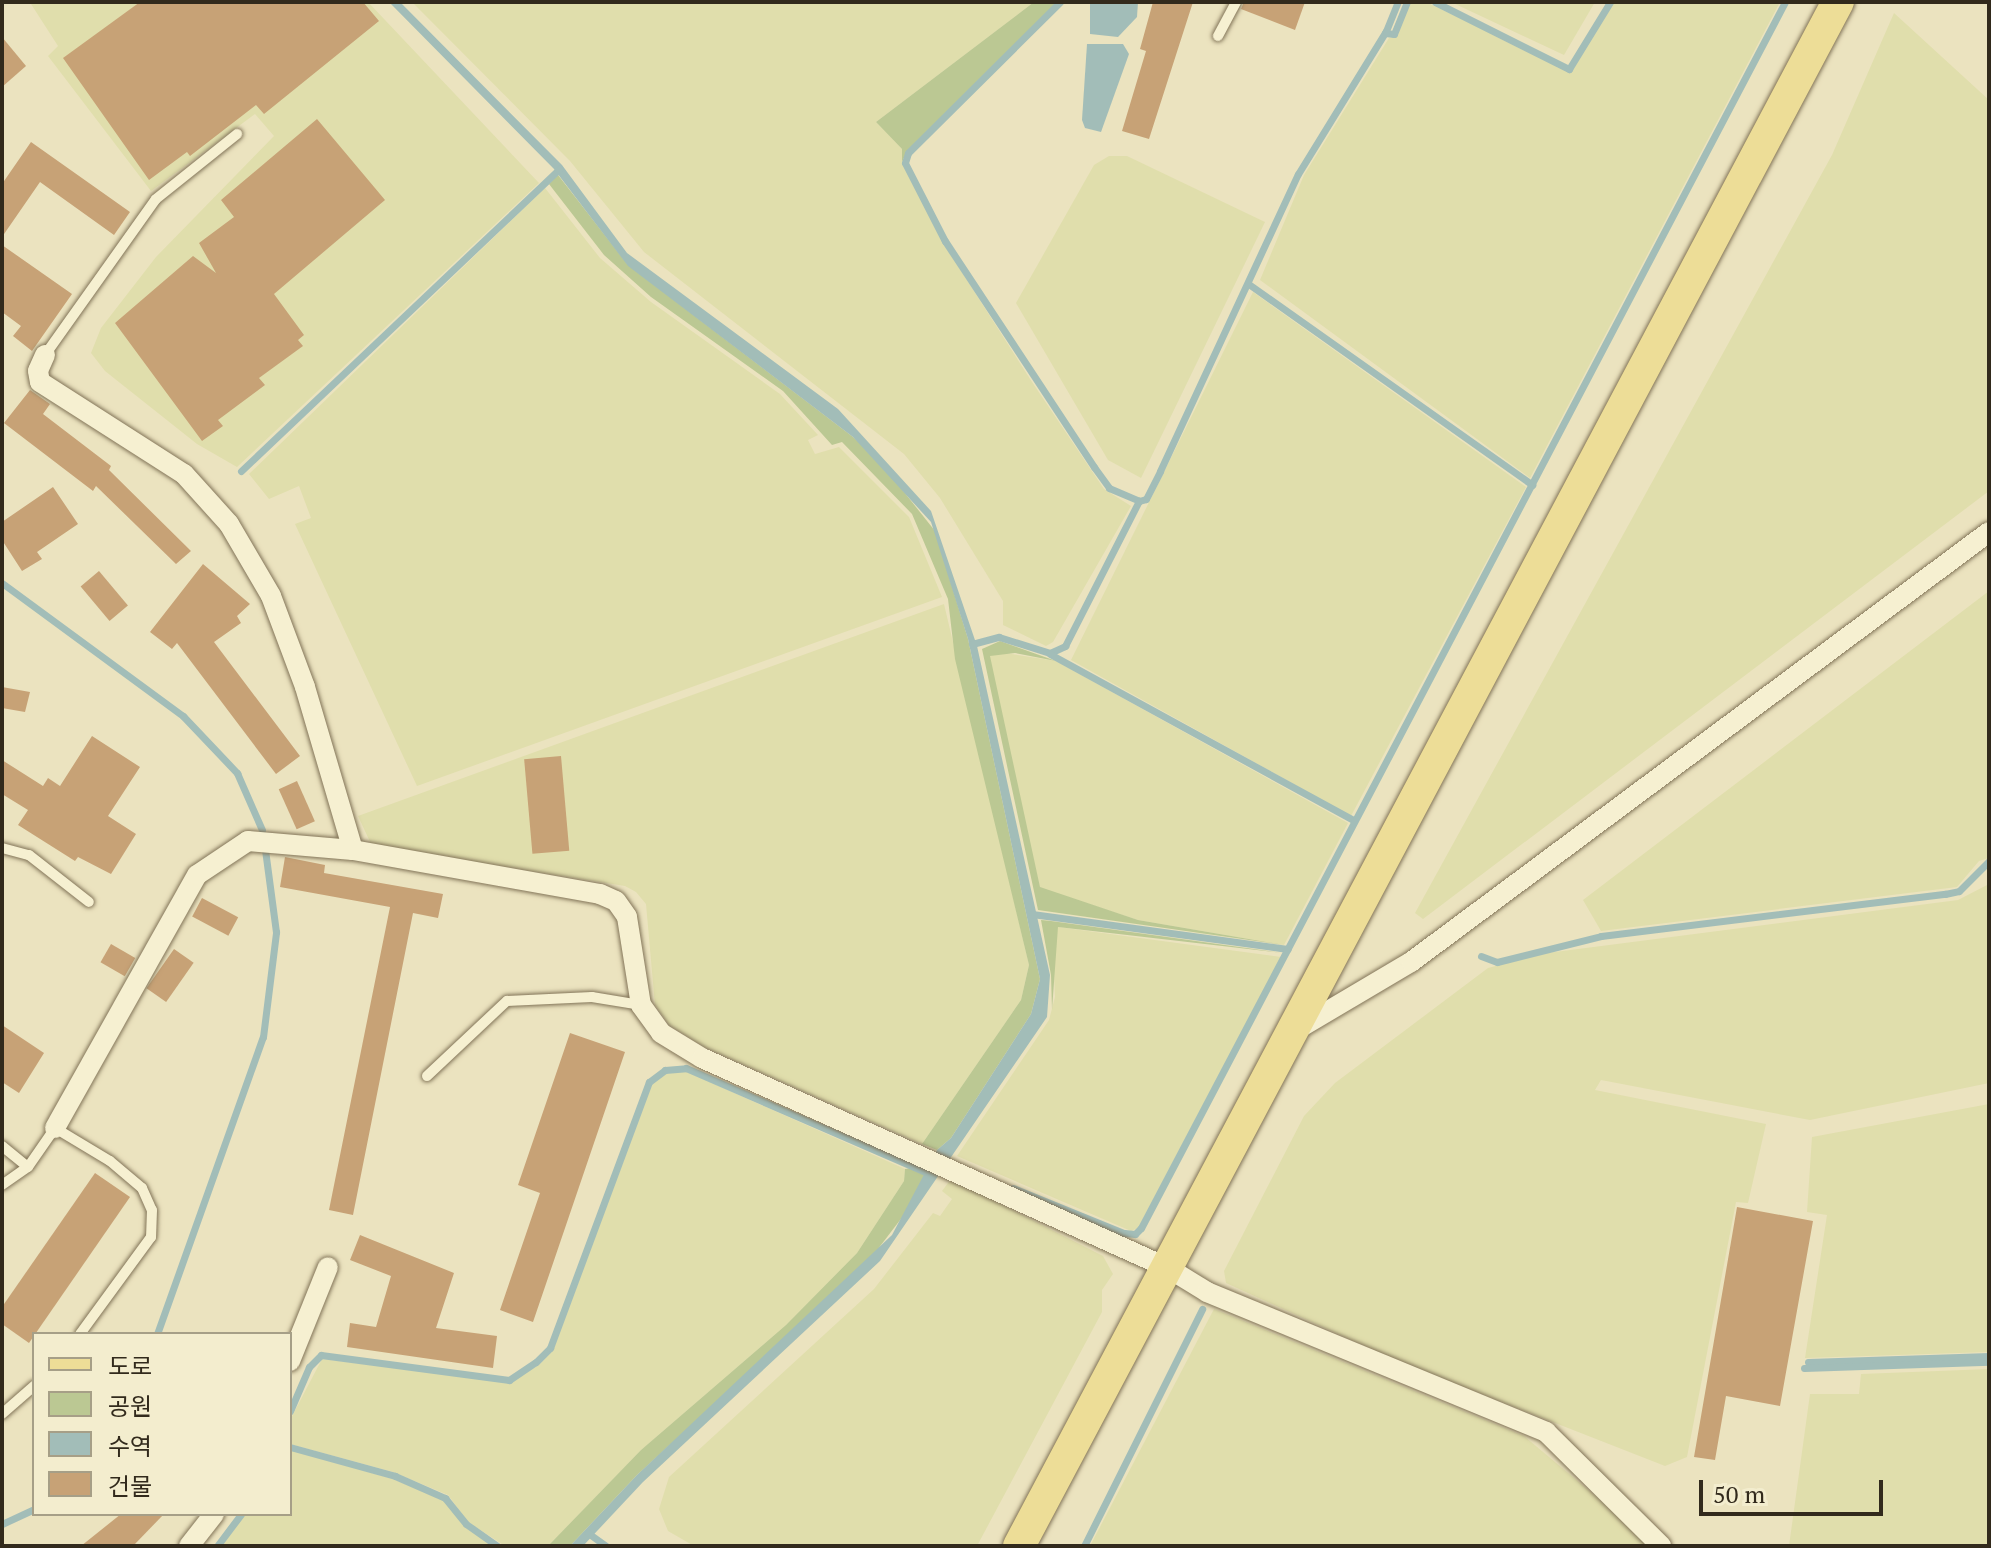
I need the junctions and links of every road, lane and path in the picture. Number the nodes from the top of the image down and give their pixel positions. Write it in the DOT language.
graph roads {
  1 [pos="1236,2"];
  2 [pos="1838,2"];
  3 [pos="1218,36"];
  4 [pos="237,134"];
  5 [pos="45,355"];
  6 [pos="1989,532"];
  7 [pos="2,848"];
  8 [pos="353,850"];
  9 [pos="89,902"];
  10 [pos="641,1005"];
  11 [pos="1293,1032"];
  12 [pos="427,1076"];
  13 [pos="55,1128"];
  14 [pos="2,1146"];
  15 [pos="28,1167"];
  16 [pos="2,1185"];
  17 [pos="328,1267"];
  18 [pos="1168,1268"];
  19 [pos="81,1332"];
  20 [pos="292,1356"];
  21 [pos="32,1388"];
  22 [pos="2,1414"];
  23 [pos="212,1516"];
  24 [pos="189,1546"];
  25 [pos="1019,1546"];
  26 [pos="1661,1546"];
  1 -- 3 [label="lane"];
  2 -- 11 [label="main road"];
  4 -- 5 [label="lane"];
  5 -- 8 [label="street"];
  6 -- 11 [label="street"];
  7 -- 9 [label="lane"];
  8 -- 10 [label="street"];
  8 -- 13 [label="street"];
  10 -- 12 [label="lane"];
  10 -- 18 [label="street"];
  11 -- 18 [label="main road"];
  13 -- 15 [label="lane"];
  13 -- 19 [label="lane"];
  14 -- 15 [label="lane"];
  15 -- 16 [label="lane"];
  17 -- 20 [label="street"];
  18 -- 25 [label="main road"];
  18 -- 26 [label="street"];
  21 -- 22 [label="lane"];
  23 -- 24 [label="street"];
}
